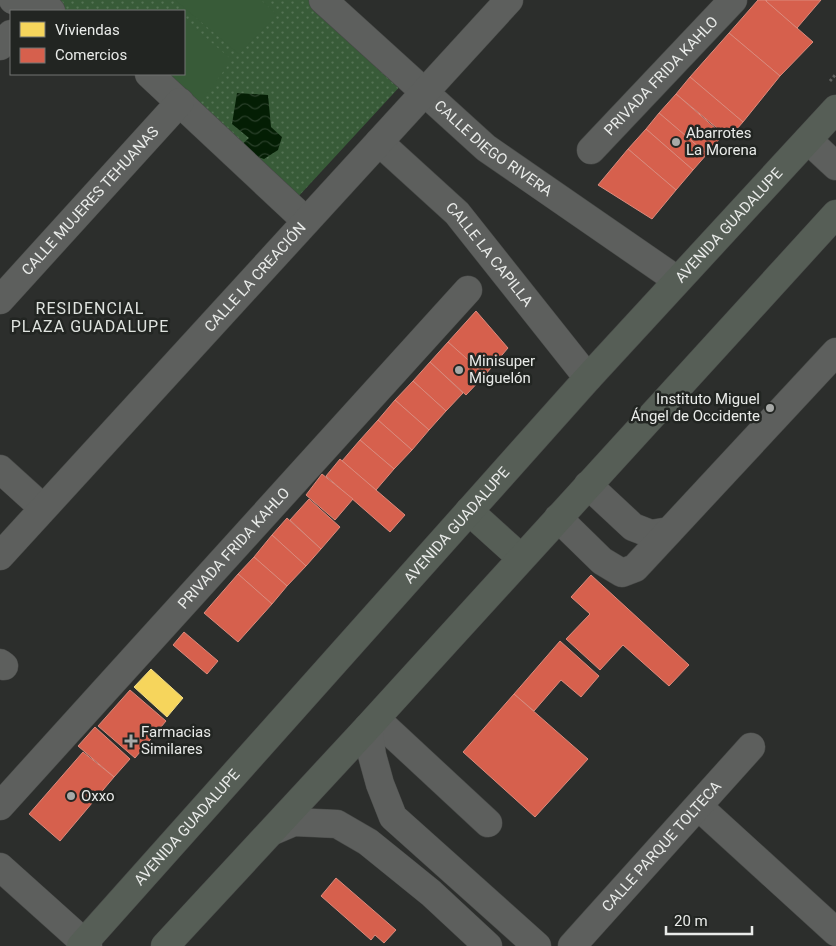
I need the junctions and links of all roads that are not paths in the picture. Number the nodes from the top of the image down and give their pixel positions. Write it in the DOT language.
graph roads {
  1 [pos="323,0"];
  2 [pos="509,0"];
  3 [pos="732,0"];
  4 [pos="10,35"];
  5 [pos="0,46"];
  6 [pos="150,75"];
  7 [pos="424,93"];
  8 [pos="180,102"];
  9 [pos="836,110"];
  10 [pos="808,140"];
  11 [pos="379,142"];
  12 [pos="590,150"];
  13 [pos="836,166"];
  14 [pos="836,214"];
  15 [pos="306,221"];
  16 [pos="678,280"];
  17 [pos="468,290"];
  18 [pos="0,300"];
  19 [pos="836,352"];
  20 [pos="588,378"];
  21 [pos="0,469"];
  22 [pos="588,485"];
  23 [pos="43,508"];
  24 [pos="469,511"];
  25 [pos="558,518"];
  26 [pos="670,531"];
  27 [pos="0,556"];
  28 [pos="521,558"];
  29 [pos="372,723"];
  30 [pos="751,747"];
  31 [pos="0,806"];
  32 [pos="699,807"];
  33 [pos="393,816"];
  34 [pos="488,823"];
  35 [pos="273,831"];
  36 [pos="368,842"];
  37 [pos="0,867"];
  38 [pos="452,869"];
  39 [pos="432,893"];
  40 [pos="836,932"];
  41 [pos="84,945"];
  42 [pos="166,946"];
  43 [pos="488,946"];
  44 [pos="537,946"];
  45 [pos="572,946"];
  1 -- 7 [label="street, CALLE DIEGO RIVERA"];
  2 -- 7 [label="street, CALLE LA CREACIÓN"];
  3 -- 12 [label="street, PRIVADA FRIDA KAHLO"];
  4 -- 5 [label="street"];
  6 -- 8 [label="street"];
  7 -- 11 [label="street, CALLE LA CREACIÓN"];
  7 -- 16 [label="street, CALLE DIEGO RIVERA"];
  8 -- 15 [label="street"];
  8 -- 18 [label="street, CALLE MUJERES TEHUANAS"];
  9 -- 10 [label="main road, AVENIDA GUADALUPE"];
  10 -- 13 [label="street"];
  10 -- 16 [label="main road, AVENIDA GUADALUPE"];
  11 -- 15 [label="street, CALLE LA CREACIÓN"];
  11 -- 20 [label="street, CALLE LA CAPILLA"];
  14 -- 22 [label="main road"];
  15 -- 23 [label="street, CALLE LA CREACIÓN"];
  16 -- 20 [label="main road, AVENIDA GUADALUPE"];
  17 -- 31 [label="street, PRIVADA FRIDA KAHLO"];
  19 -- 26 [label="street"];
  20 -- 24 [label="main road, AVENIDA GUADALUPE"];
  21 -- 23 [label="street"];
  22 -- 25 [label="main road"];
  22 -- 26 [label="street"];
  23 -- 27 [label="street, CALLE LA CREACIÓN"];
  24 -- 28 [label="main road"];
  24 -- 41 [label="main road, AVENIDA GUADALUPE"];
  25 -- 26 [label="street"];
  25 -- 28 [label="main road"];
  28 -- 29 [label="main road"];
  29 -- 33 [label="street"];
  29 -- 34 [label="street"];
  29 -- 35 [label="main road"];
  30 -- 32 [label="street, CALLE PARQUE TOLTECA"];
  32 -- 40 [label="street"];
  32 -- 45 [label="street, CALLE PARQUE TOLTECA"];
  33 -- 36 [label="street"];
  33 -- 38 [label="street"];
  35 -- 36 [label="street"];
  35 -- 42 [label="main road"];
  36 -- 39 [label="street"];
  37 -- 41 [label="street"];
  38 -- 39 [label="street"];
  38 -- 44 [label="street"];
  39 -- 43 [label="street"];
}
